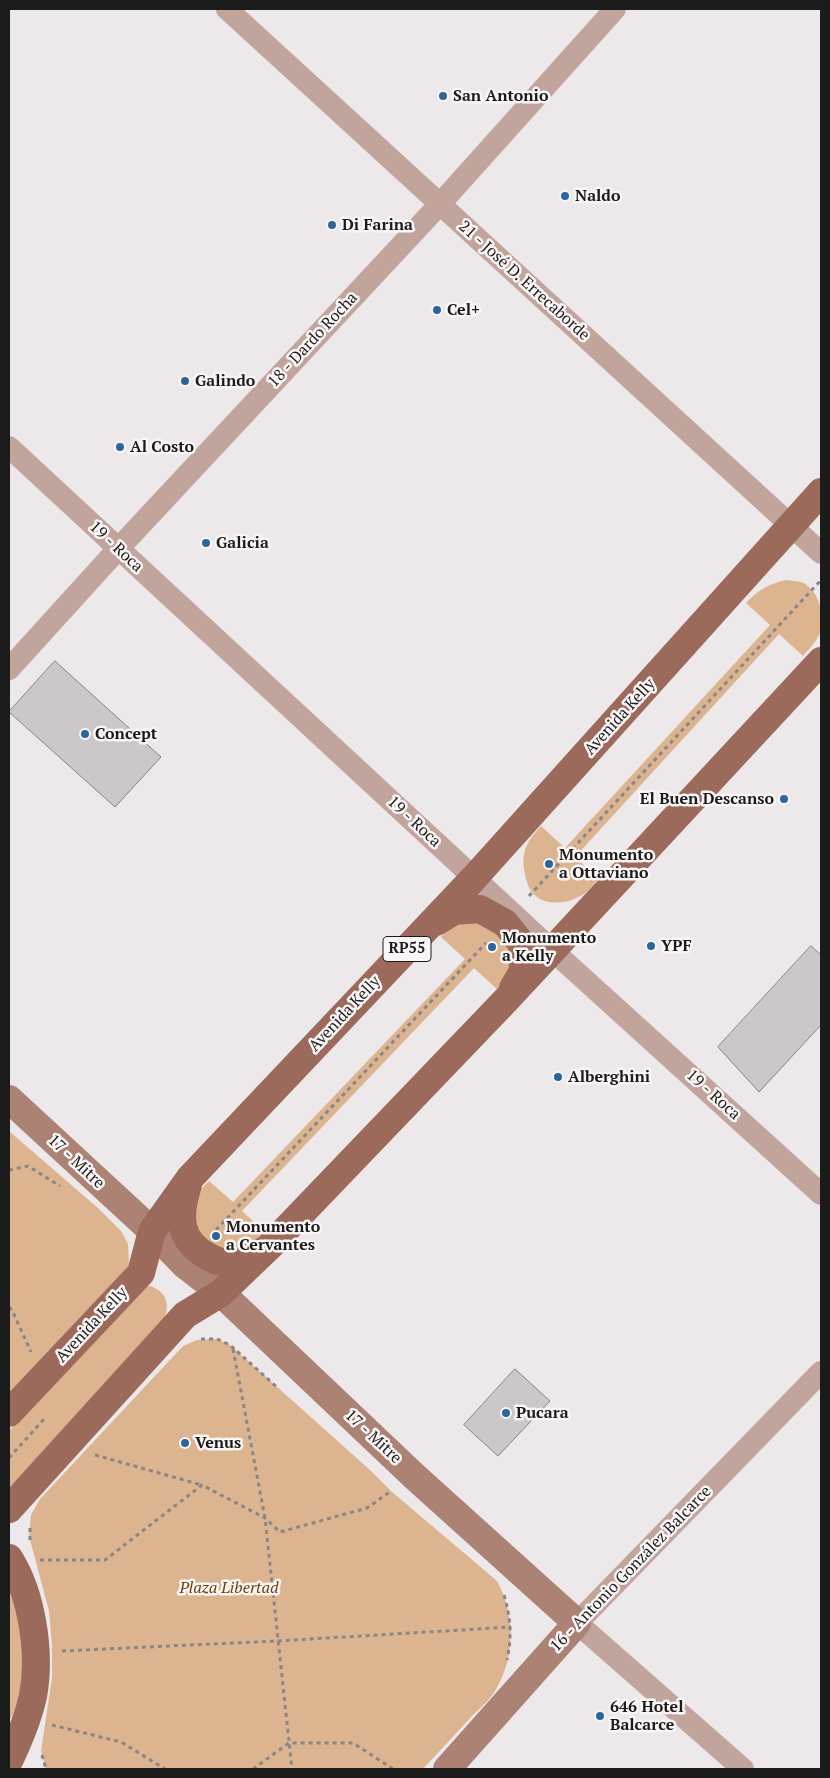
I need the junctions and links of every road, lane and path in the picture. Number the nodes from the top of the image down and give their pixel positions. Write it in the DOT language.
graph roads {
  1 [pos="227,9"];
  2 [pos="615,9"];
  3 [pos="440,204"];
  4 [pos="9,447"];
  5 [pos="821,492"];
  6 [pos="792,526"];
  7 [pos="118,549"];
  8 [pos="821,553"];
  9 [pos="821,580"];
  10 [pos="821,661"];
  11 [pos="9,669"];
  12 [pos="474,878"];
  13 [pos="509,918"];
  14 [pos="428,927"];
  15 [pos="552,950"];
  16 [pos="506,1000"];
  17 [pos="9,1099"];
  18 [pos="9,1170"];
  19 [pos="189,1179"];
  20 [pos="67,1190"];
  21 [pos="821,1194"];
  22 [pos="152,1231"];
  23 [pos="269,1247"];
  24 [pos="197,1251"];
  25 [pos="221,1293"];
  26 [pos="9,1308"];
  27 [pos="198,1340"];
  28 [pos="233,1348"];
  29 [pos="35,1360"];
  30 [pos="821,1372"];
  31 [pos="284,1393"];
  32 [pos="9,1414"];
  33 [pos="48,1415"];
  34 [pos="93,1454"];
  35 [pos="9,1458"];
  36 [pos="202,1485"];
  37 [pos="386,1486"];
  38 [pos="20,1516"];
  39 [pos="265,1518"];
  40 [pos="25,1554"];
  41 [pos="500,1588"];
  42 [pos="577,1623"];
  43 [pos="510,1627"];
  44 [pos="277,1640"];
  45 [pos="36,1652"];
  46 [pos="506,1661"];
  47 [pos="44,1723"];
  48 [pos="289,1743"];
  49 [pos="41,1751"];
  50 [pos="9,1761"];
  51 [pos="46,1769"];
  52 [pos="165,1769"];
  53 [pos="253,1769"];
  54 [pos="292,1769"];
  55 [pos="393,1769"];
  56 [pos="447,1769"];
  57 [pos="742,1769"];
  1 -- 3 [label="street, 21 - José D. Errecaborde"];
  2 -- 3 [label="street, 18 - Dardo Rocha"];
  3 -- 6 [label="street, 21 - José D. Errecaborde"];
  3 -- 7 [label="street, 18 - Dardo Rocha"];
  4 -- 7 [label="street, 19 - Roca"];
  5 -- 6 [label="main road, Avenida Kelly / RP55"];
  6 -- 8 [label="street, 21 - José D. Errecaborde"];
  6 -- 12 [label="main road, Avenida Kelly / RP55"];
  7 -- 11 [label="street, 18 - Dardo Rocha"];
  7 -- 12 [label="street, 19 - Roca"];
  9 -- 13 [label="path"];
  10 -- 15 [label="main road"];
  12 -- 13 [label="street, 19 - Roca"];
  12 -- 14 [label="main road, Avenida Kelly / RP55"];
  13 -- 14 [label="main road"];
  13 -- 15 [label="street, 19 - Roca"];
  13 -- 16 [label="main road"];
  13 -- 24 [label="path"];
  14 -- 19 [label="main road, Avenida Kelly / RP55"];
  15 -- 16 [label="main road"];
  15 -- 21 [label="street, 19 - Roca"];
  16 -- 23 [label="main road"];
  17 -- 22 [label="street, 17 - Mitre"];
  18 -- 20 [label="path"];
  19 -- 22 [label="main road, Avenida Kelly / RP55"];
  19 -- 24 [label="main road"];
  22 -- 25 [label="street, 17 - Mitre"];
  22 -- 32 [label="main road, Avenida Kelly / RP55"];
  23 -- 24 [label="main road"];
  23 -- 25 [label="main road"];
  25 -- 38 [label="main road"];
  25 -- 42 [label="street, 17 - Mitre"];
  26 -- 29 [label="path"];
  27 -- 28 [label="path"];
  28 -- 31 [label="path"];
  28 -- 39 [label="path"];
  30 -- 42 [label="street, 16 - Antonio González Balcarce"];
  33 -- 35 [label="path"];
  34 -- 36 [label="path"];
  36 -- 39 [label="path"];
  36 -- 40 [label="path"];
  37 -- 39 [label="path"];
  38 -- 40 [label="path"];
  39 -- 44 [label="path"];
  40 -- 45 [label="main road"];
  41 -- 43 [label="path"];
  42 -- 56 [label="street, 16 - Antonio González Balcarce"];
  42 -- 57 [label="street, 17 - Mitre"];
  43 -- 44 [label="path"];
  43 -- 46 [label="path"];
  44 -- 45 [label="path"];
  44 -- 48 [label="path"];
  45 -- 50 [label="main road"];
  47 -- 52 [label="path"];
  48 -- 53 [label="path"];
  48 -- 54 [label="path"];
  48 -- 55 [label="path"];
  49 -- 51 [label="path"];
}
